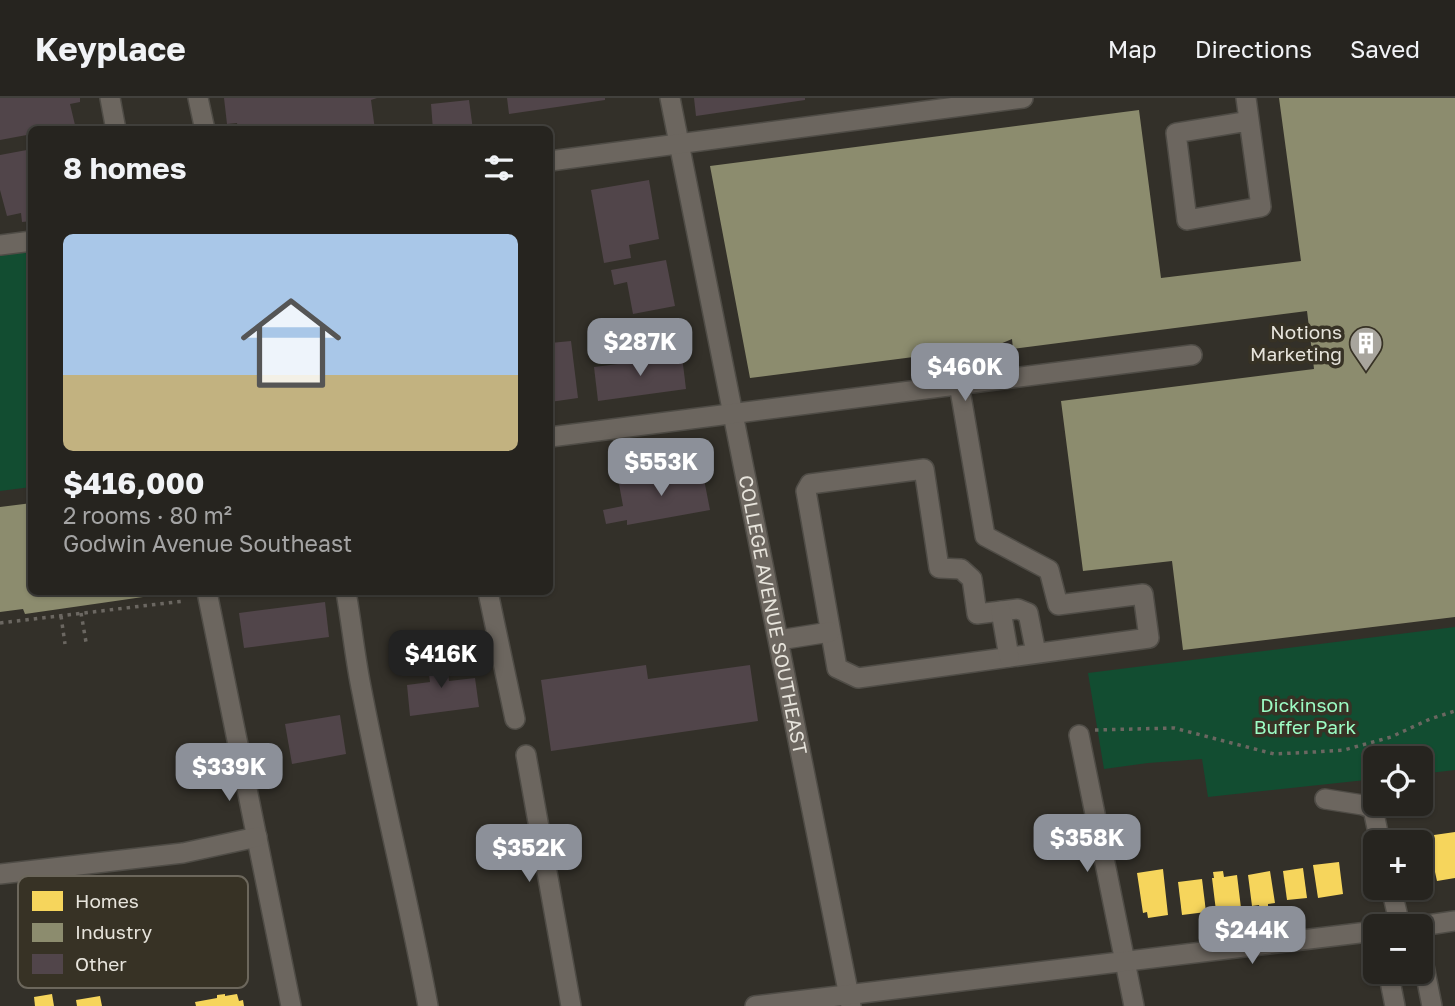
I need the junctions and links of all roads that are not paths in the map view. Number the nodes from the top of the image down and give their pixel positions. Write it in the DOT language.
graph roads {
  1 [pos="110,98"];
  2 [pos="198,98"];
  3 [pos="670,98"];
  4 [pos="1023,98"];
  5 [pos="1246,98"];
  6 [pos="1250,121"];
  7 [pos="115,126"];
  8 [pos="204,126"];
  9 [pos="679,144"];
  10 [pos="553,161"];
  11 [pos="28,242"];
  12 [pos="0,245"];
  13 [pos="1192,355"];
  14 [pos="959,384"];
  15 [pos="733,413"];
  16 [pos="553,437"];
  17 [pos="208,595"];
  18 [pos="346,595"];
  19 [pos="489,595"];
  20 [pos="1001,611"];
  21 [pos="830,632"];
  22 [pos="779,640"];
  23 [pos="1036,653"];
  24 [pos="1009,657"];
  25 [pos="515,719"];
  26 [pos="1079,735"];
  27 [pos="526,755"];
  28 [pos="1325,799"];
  29 [pos="1378,830"];
  30 [pos="257,837"];
  31 [pos="0,874"];
  32 [pos="1455,922"];
  33 [pos="1433,925"];
  34 [pos="1363,933"];
  35 [pos="1125,960"];
  36 [pos="1391,984"];
  37 [pos="1428,984"];
  38 [pos="850,1000"];
  39 [pos="291,1006"];
  40 [pos="428,1006"];
  41 [pos="571,1006"];
  42 [pos="755,1006"];
  43 [pos="1134,1006"];
  44 [pos="1395,1006"];
  45 [pos="1432,1006"];
  1 -- 7 [label="street"];
  2 -- 8 [label="street"];
  3 -- 9 [label="street, COLLEGE AVENUE SOUTHEAST"];
  4 -- 9 [label="street"];
  5 -- 6 [label="street"];
  6 -- 6 [label="street"];
  9 -- 10 [label="street"];
  9 -- 15 [label="street, COLLEGE AVENUE SOUTHEAST"];
  11 -- 12 [label="street"];
  13 -- 14 [label="street"];
  14 -- 15 [label="street"];
  14 -- 23 [label="street"];
  15 -- 16 [label="street"];
  15 -- 22 [label="street, COLLEGE AVENUE SOUTHEAST"];
  17 -- 30 [label="street"];
  18 -- 40 [label="street"];
  19 -- 25 [label="street"];
  20 -- 21 [label="street"];
  20 -- 23 [label="street"];
  20 -- 24 [label="street"];
  21 -- 22 [label="street"];
  21 -- 24 [label="street"];
  22 -- 38 [label="street, COLLEGE AVENUE SOUTHEAST"];
  23 -- 24 [label="street"];
  26 -- 35 [label="street"];
  27 -- 41 [label="street"];
  28 -- 29 [label="street"];
  30 -- 31 [label="street"];
  30 -- 39 [label="street"];
  32 -- 33 [label="street"];
  34 -- 35 [label="street"];
  35 -- 38 [label="street"];
  35 -- 43 [label="street"];
  36 -- 44 [label="street"];
  37 -- 45 [label="street"];
  38 -- 42 [label="street"];
}
